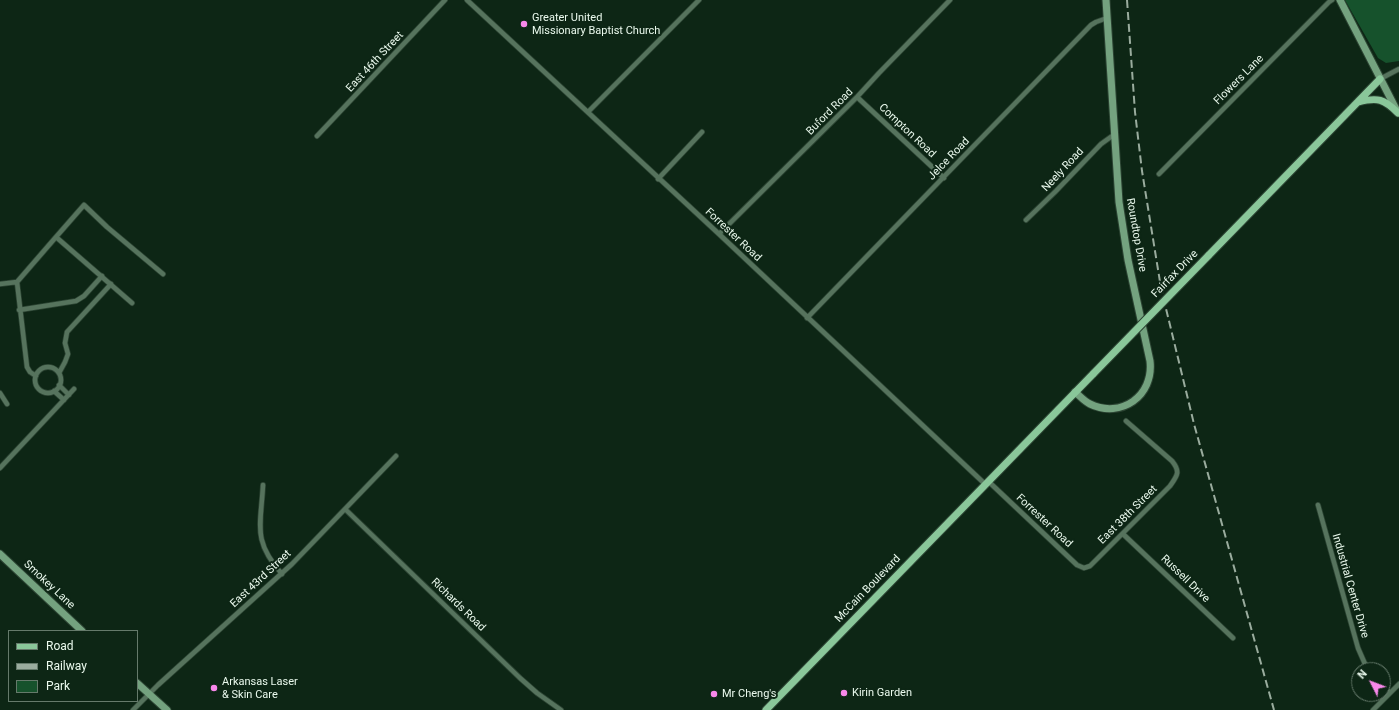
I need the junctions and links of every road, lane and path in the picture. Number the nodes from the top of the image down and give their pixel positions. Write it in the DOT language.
graph roads {
  1 [pos="445,0"];
  2 [pos="467,0"];
  3 [pos="699,0"];
  4 [pos="950,0"];
  5 [pos="1106,0"];
  6 [pos="1332,0"];
  7 [pos="1340,0"];
  8 [pos="1107,18"];
  9 [pos="1399,69"];
  10 [pos="1380,79"];
  11 [pos="857,98"];
  12 [pos="1358,102"];
  13 [pos="588,112"];
  14 [pos="1398,114"];
  15 [pos="702,132"];
  16 [pos="1115,134"];
  17 [pos="317,136"];
  18 [pos="1159,174"];
  19 [pos="944,178"];
  20 [pos="658,179"];
  21 [pos="1026,220"];
  22 [pos="719,234"];
  23 [pos="56,237"];
  24 [pos="163,274"];
  25 [pos="102,276"];
  26 [pos="16,282"];
  27 [pos="0,284"];
  28 [pos="111,284"];
  29 [pos="132,303"];
  30 [pos="19,310"];
  31 [pos="807,318"];
  32 [pos="59,373"];
  33 [pos="36,376"];
  34 [pos="59,386"];
  35 [pos="74,389"];
  36 [pos="54,391"];
  37 [pos="1075,392"];
  38 [pos="0,393"];
  39 [pos="69,395"];
  40 [pos="64,400"];
  41 [pos="7,404"];
  42 [pos="1126,421"];
  43 [pos="396,456"];
  44 [pos="0,468"];
  45 [pos="987,483"];
  46 [pos="263,485"];
  47 [pos="1318,504"];
  48 [pos="345,509"];
  49 [pos="1123,534"];
  50 [pos="0,554"];
  51 [pos="1090,566"];
  52 [pos="282,574"];
  53 [pos="81,630"];
  54 [pos="1233,638"];
  55 [pos="1364,662"];
  56 [pos="1399,684"];
  57 [pos="138,685"];
  58 [pos="1391,692"];
  59 [pos="149,694"];
  60 [pos="1381,702"];
  61 [pos="133,710"];
  62 [pos="167,710"];
  63 [pos="561,710"];
  64 [pos="766,710"];
  65 [pos="1373,710"];
  1 -- 17 [label="street, East 46th Street"];
  2 -- 13 [label="street, Forrester Road"];
  3 -- 13 [label="street"];
  4 -- 11 [label="street, Buford Road"];
  5 -- 8 [label="street, Roundtop Drive"];
  6 -- 18 [label="street, Flowers Lane"];
  7 -- 10 [label="street"];
  8 -- 16 [label="street, Roundtop Drive"];
  8 -- 19 [label="street, Jelce Road"];
  9 -- 10 [label="street"];
  10 -- 12 [label="main road, Fairfax Drive"];
  10 -- 14 [label="street"];
  11 -- 19 [label="street, Compton Road"];
  11 -- 22 [label="street, Buford Road"];
  12 -- 14 [label="main road"];
  12 -- 37 [label="main road, Fairfax Drive, bridge"];
  13 -- 20 [label="street, Forrester Road"];
  15 -- 20 [label="street"];
  16 -- 21 [label="street, Neely Road"];
  16 -- 37 [label="street, Roundtop Drive"];
  19 -- 31 [label="street, Jelce Road"];
  20 -- 22 [label="street, Forrester Road"];
  22 -- 31 [label="street, Forrester Road"];
  23 -- 24 [label="street"];
  23 -- 25 [label="street"];
  23 -- 26 [label="street"];
  25 -- 28 [label="street"];
  25 -- 30 [label="street"];
  26 -- 27 [label="street"];
  26 -- 30 [label="street"];
  28 -- 29 [label="street"];
  28 -- 32 [label="street"];
  30 -- 33 [label="street"];
  31 -- 45 [label="street, Forrester Road"];
  32 -- 33 [label="street"];
  32 -- 34 [label="street"];
  33 -- 36 [label="street"];
  34 -- 36 [label="street"];
  34 -- 39 [label="street"];
  35 -- 39 [label="street"];
  36 -- 40 [label="street"];
  37 -- 45 [label="main road, Fairfax Drive"];
  38 -- 41 [label="street"];
  39 -- 40 [label="street"];
  40 -- 44 [label="street"];
  42 -- 49 [label="street, East 38th Street"];
  43 -- 48 [label="street, East 43rd Street"];
  45 -- 51 [label="street, Forrester Road"];
  45 -- 64 [label="main road, McCain Boulevard"];
  46 -- 52 [label="street"];
  47 -- 55 [label="street, Industrial Center Drive"];
  48 -- 52 [label="street, East 43rd Street"];
  48 -- 63 [label="street, Richards Road"];
  49 -- 51 [label="street, East 38th Street"];
  49 -- 54 [label="street, Russell Drive"];
  50 -- 53 [label="street, Smokey Lane"];
  52 -- 59 [label="street, East 43rd Street"];
  56 -- 58 [label="street"];
  57 -- 59 [label="street"];
  59 -- 61 [label="street, East 43rd Street"];
  59 -- 62 [label="street"];
  60 -- 65 [label="street"];
}
